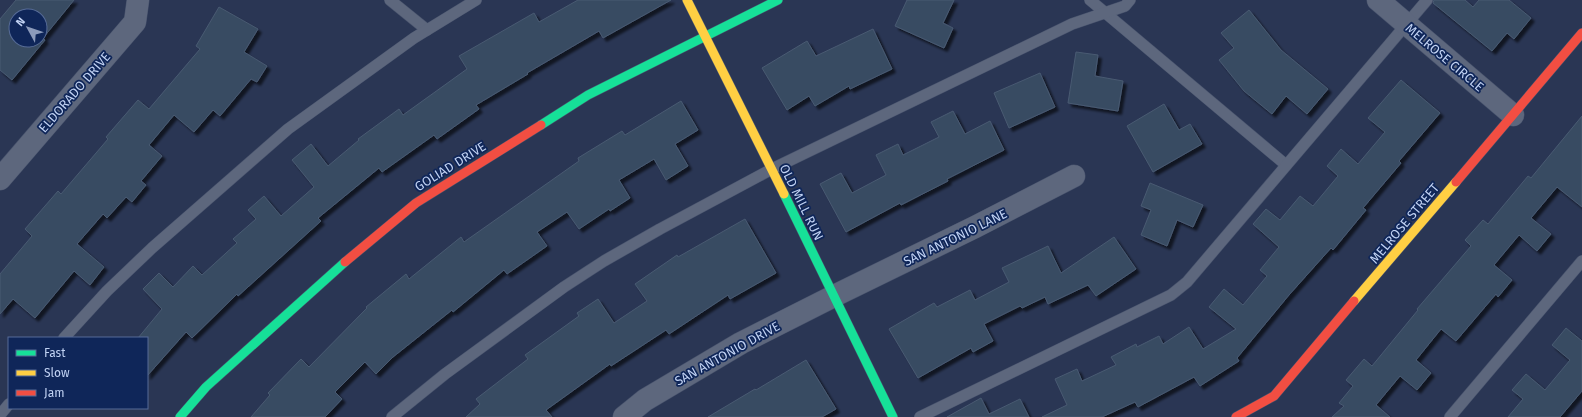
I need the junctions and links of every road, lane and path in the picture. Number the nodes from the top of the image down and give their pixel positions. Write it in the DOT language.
graph roads {
  1 [pos="138,0"];
  2 [pos="390,0"];
  3 [pos="476,0"];
  4 [pos="687,0"];
  5 [pos="778,0"];
  6 [pos="1090,0"];
  7 [pos="1130,0"];
  8 [pos="1378,0"];
  9 [pos="1427,0"];
  10 [pos="1106,14"];
  11 [pos="1406,24"];
  12 [pos="427,30"];
  13 [pos="1582,33"];
  14 [pos="706,37"];
  15 [pos="1513,115"];
  16 [pos="1286,165"];
  17 [pos="772,169"];
  18 [pos="1074,176"];
  19 [pos="0,179"];
  20 [pos="1582,261"];
  21 [pos="834,296"];
  22 [pos="65,337"];
  23 [pos="8,405"];
  24 [pos="0,415"];
  25 [pos="180,417"];
  26 [pos="392,417"];
  27 [pos="624,417"];
  28 [pos="893,417"];
  29 [pos="920,417"];
  30 [pos="1236,417"];
  31 [pos="1450,417"];
  1 -- 19 [label="street, ELDORADO DRIVE"];
  2 -- 12 [label="lane"];
  3 -- 12 [label="lane"];
  4 -- 14 [label="street, OLD MILL RUN"];
  5 -- 14 [label="street, GOLIAD DRIVE"];
  6 -- 10 [label="lane"];
  7 -- 10 [label="lane"];
  8 -- 11 [label="street, MELROSE CIRCLE"];
  9 -- 11 [label="lane"];
  10 -- 16 [label="lane"];
  10 -- 17 [label="lane"];
  11 -- 15 [label="street, MELROSE CIRCLE"];
  11 -- 16 [label="lane"];
  12 -- 22 [label="lane"];
  13 -- 15 [label="street, MELROSE STREET"];
  14 -- 17 [label="street, OLD MILL RUN"];
  14 -- 25 [label="street, GOLIAD DRIVE"];
  15 -- 30 [label="street, MELROSE STREET"];
  16 -- 29 [label="lane"];
  17 -- 21 [label="street, OLD MILL RUN"];
  17 -- 26 [label="lane"];
  18 -- 21 [label="street, SAN ANTONIO LANE"];
  20 -- 31 [label="lane"];
  21 -- 27 [label="street, SAN ANTONIO DRIVE"];
  21 -- 28 [label="street, OLD MILL RUN"];
  23 -- 24 [label="lane"];
}
